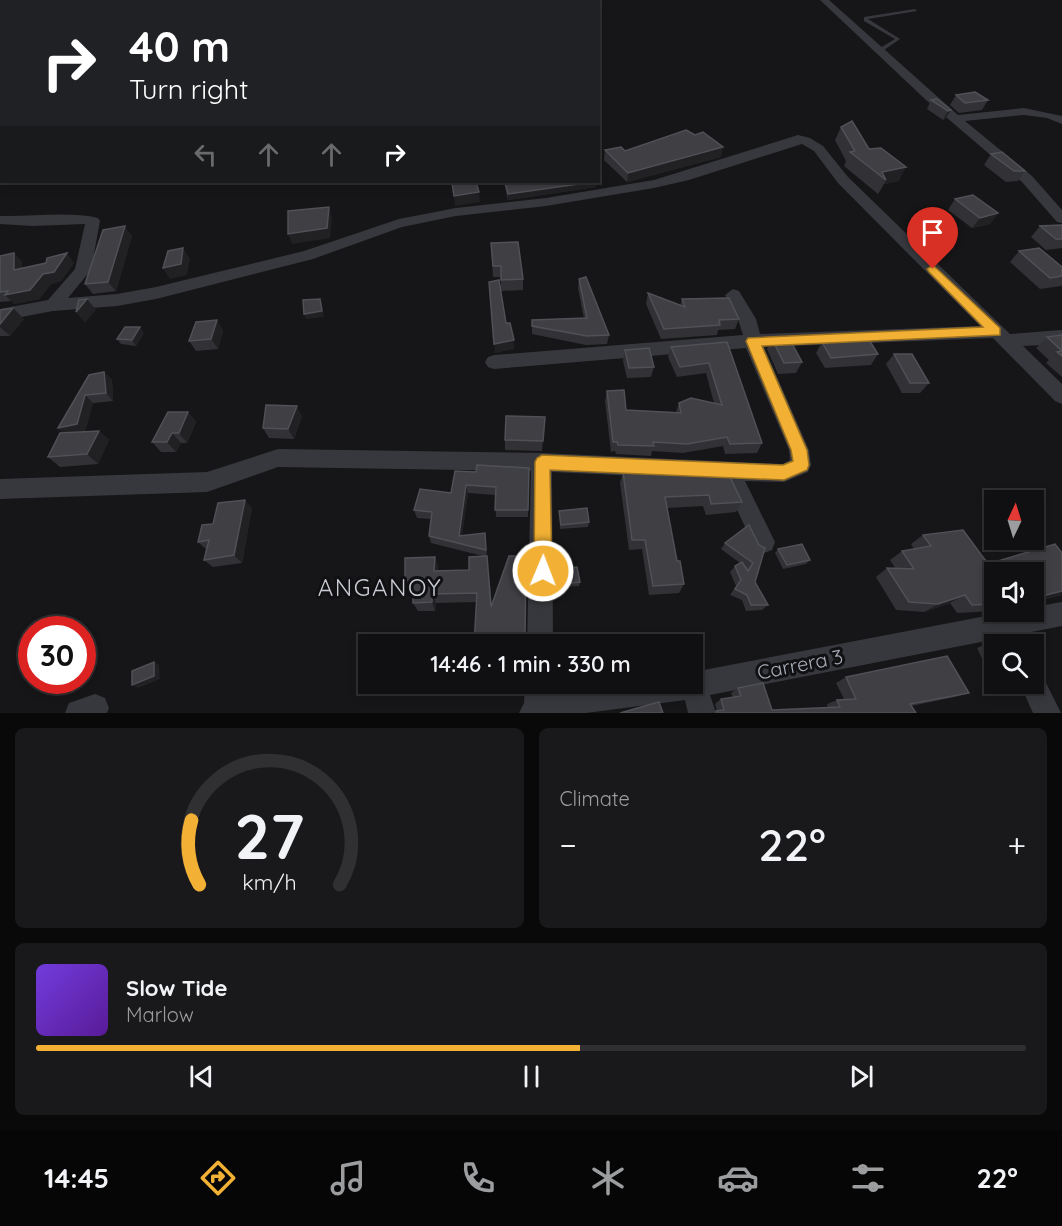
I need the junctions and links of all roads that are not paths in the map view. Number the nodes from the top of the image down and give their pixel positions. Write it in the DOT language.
graph roads {
  1 [pos="824,0"];
  2 [pos="915,10"];
  3 [pos="879,51"];
  4 [pos="955,119"];
  5 [pos="1062,120"];
  6 [pos="1062,219"];
  7 [pos="0,220"];
  8 [pos="733,296"];
  9 [pos="53,305"];
  10 [pos="0,315"];
  11 [pos="1000,336"];
  12 [pos="1062,337"];
  13 [pos="753,341"];
  14 [pos="495,362"];
  15 [pos="1062,396"];
  16 [pos="542,462"];
  17 [pos="729,470"];
  18 [pos="0,489"];
  19 [pos="764,542"];
  20 [pos="1062,614"];
  21 [pos="540,634"];
  22 [pos="1011,634"];
  23 [pos="984,639"];
  24 [pos="703,684"];
  25 [pos="605,694"];
  26 [pos="697,694"];
  27 [pos="1038,694"];
  28 [pos="536,701"];
  29 [pos="702,713"];
  30 [pos="1047,713"];
  1 -- 3 [label="street"];
  2 -- 3 [label="lane"];
  3 -- 4 [label="street"];
  4 -- 5 [label="street"];
  4 -- 6 [label="street"];
  7 -- 9 [label="street"];
  8 -- 13 [label="street"];
  9 -- 10 [label="street"];
  9 -- 11 [label="street"];
  11 -- 12 [label="street"];
  11 -- 13 [label="street"];
  11 -- 15 [label="street"];
  13 -- 14 [label="street"];
  13 -- 17 [label="street"];
  16 -- 17 [label="street"];
  16 -- 18 [label="street"];
  16 -- 21 [label="street"];
  17 -- 19 [label="street"];
  20 -- 22 [label="street, Carrera 3"];
  23 -- 24 [label="street, Carrera 3"];
  25 -- 28 [label="street, Carrera 3"];
  26 -- 29 [label="street"];
  27 -- 30 [label="street"];
}
